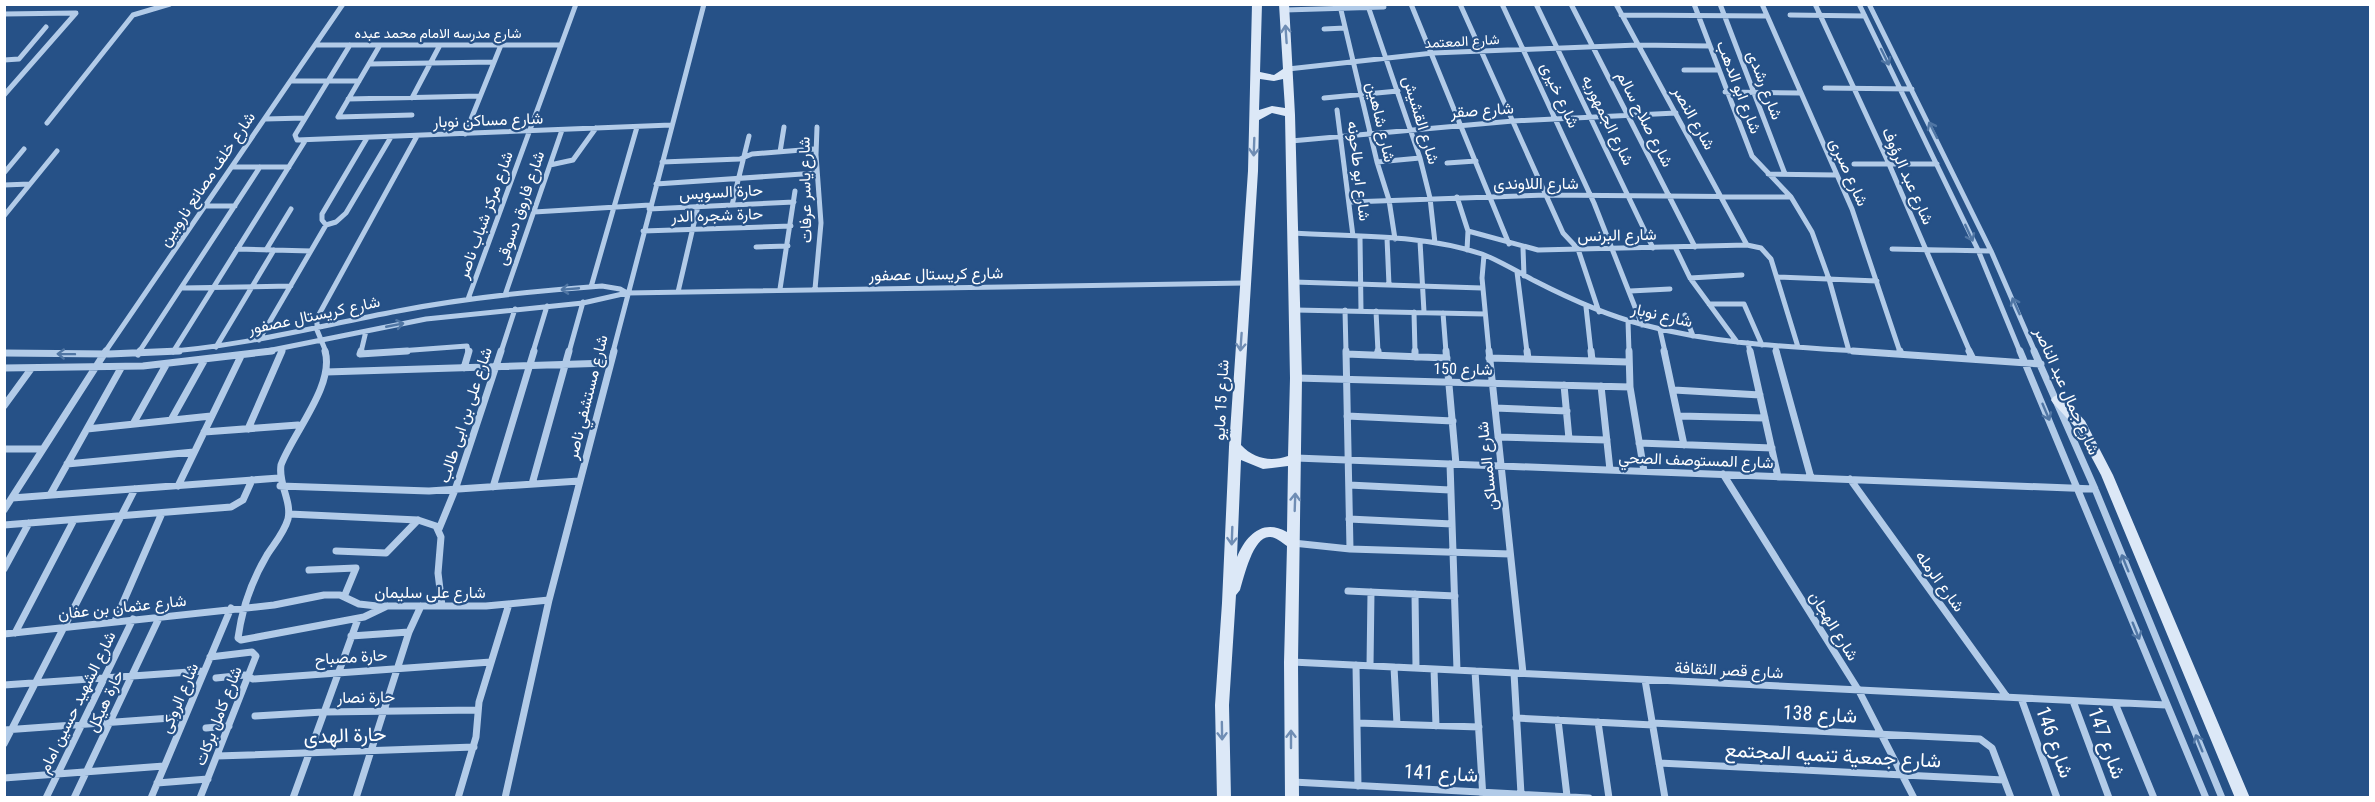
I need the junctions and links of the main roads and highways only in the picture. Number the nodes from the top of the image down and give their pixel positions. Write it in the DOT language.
graph roads {
  1 [pos="1257,4"];
  2 [pos="1284,7"];
  3 [pos="1288,69"];
  4 [pos="1256,74"];
  5 [pos="1290,115"];
  6 [pos="1255,118"];
  7 [pos="2057,400"];
  8 [pos="1235,447"];
  9 [pos="1296,458"];
  10 [pos="1293,543"];
  11 [pos="1229,603"];
  12 [pos="1224,798"];
  13 [pos="1292,798"];
  14 [pos="2243,798"];
  1 -- 4 [label="main road, شارع 15 مايو"];
  3 -- 2 [label="main road, one-way"];
  3 -- 4 [label="main road"];
  3 -- 5 [label="main road"];
  4 -- 6 [label="main road, شارع 15 مايو"];
  5 -- 6 [label="main road"];
  5 -- 9 [label="main road"];
  6 -- 8 [label="main road, شارع 15 مايو, one-way"];
  7 -- 14 [label="main road"];
  8 -- 9 [label="main road"];
  8 -- 11 [label="main road, شارع 15 مايو, one-way"];
  10 -- 9 [label="main road, one-way"];
  10 -- 11 [label="main road"];
  13 -- 10 [label="main road, one-way"];
  11 -- 12 [label="main road, شارع 15 مايو, one-way"];
}
